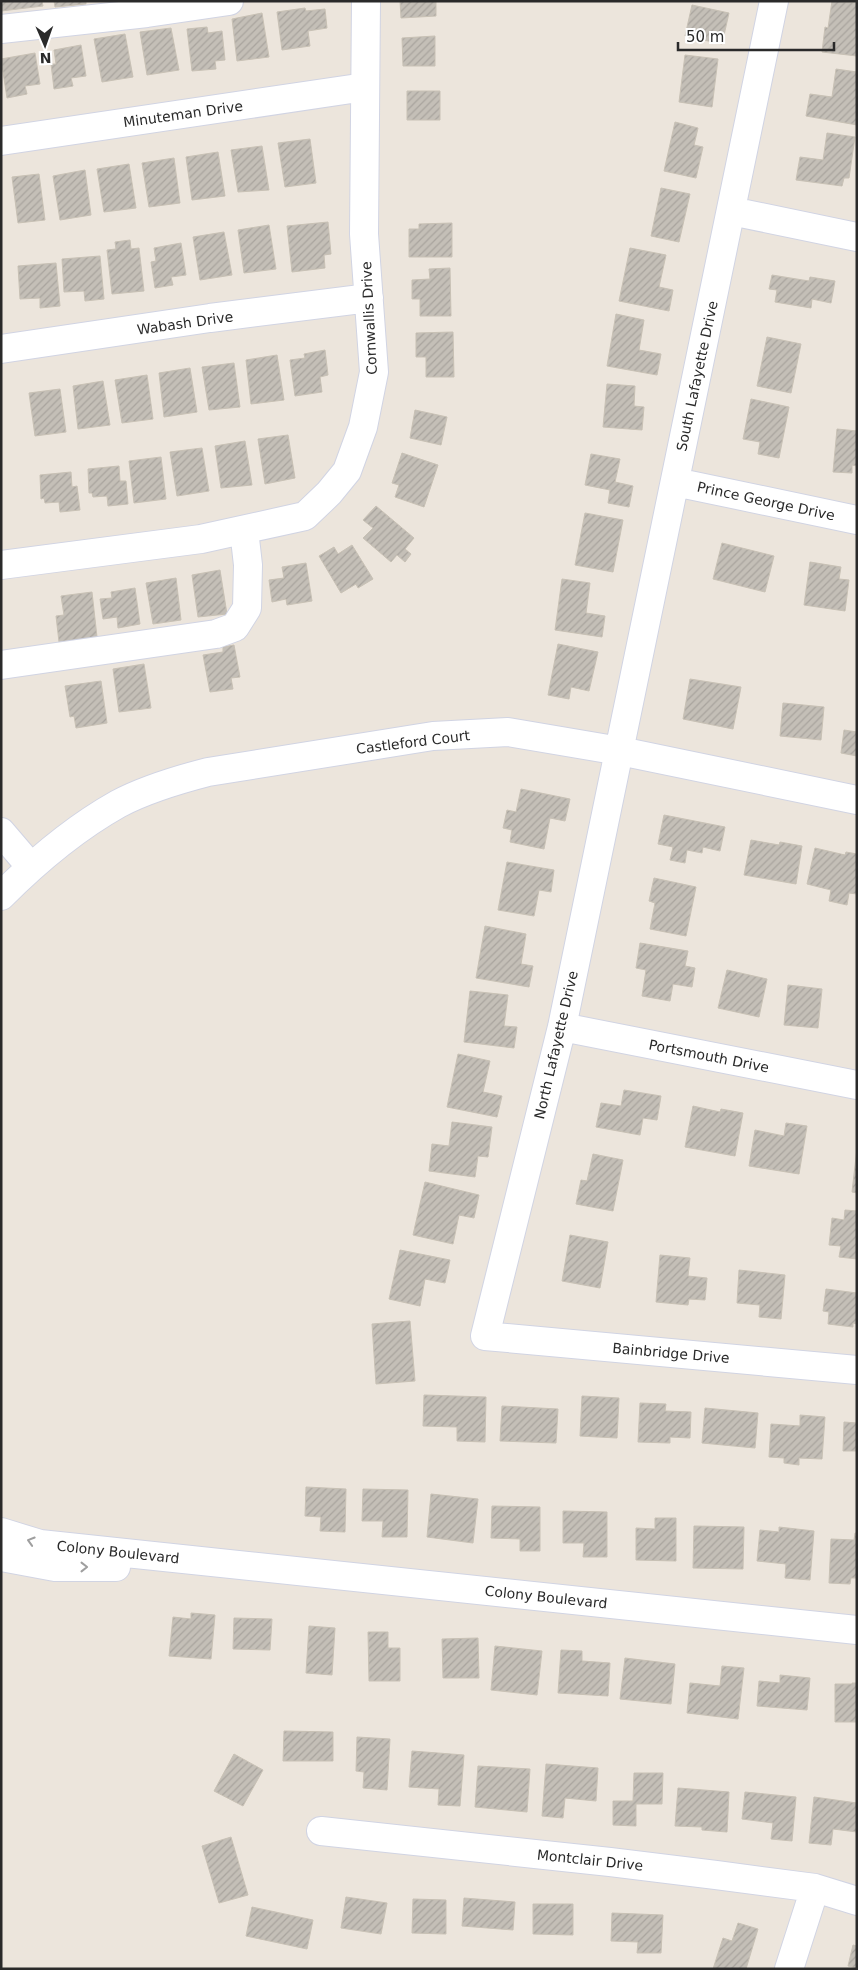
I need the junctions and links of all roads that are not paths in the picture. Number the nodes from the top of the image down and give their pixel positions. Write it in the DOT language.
graph roads {
  1 [pos="229,1"];
  2 [pos="366,1"];
  3 [pos="774,1"];
  4 [pos="1,29"];
  5 [pos="365,87"];
  6 [pos="1,141"];
  7 [pos="731,211"];
  8 [pos="857,237"];
  9 [pos="369,298"];
  10 [pos="1,349"];
  11 [pos="675,482"];
  12 [pos="857,520"];
  13 [pos="244,530"];
  14 [pos="1,565"];
  15 [pos="1,665"];
  16 [pos="620,751"];
  17 [pos="857,800"];
  18 [pos="1,832"];
  19 [pos="31,867"];
  20 [pos="1,896"];
  21 [pos="562,1027"];
  22 [pos="857,1085"];
  23 [pos="485,1336"];
  24 [pos="857,1370"];
  25 [pos="1,1532"];
  26 [pos="1,1557"];
  27 [pos="236,1565"];
  28 [pos="857,1630"];
  29 [pos="321,1831"];
  30 [pos="815,1888"];
  31 [pos="857,1902"];
  32 [pos="789,1969"];
  1 -- 4 [label="street"];
  2 -- 5 [label="street, Cornwallis Drive"];
  3 -- 7 [label="street, South Lafayette Drive"];
  5 -- 6 [label="street, Minuteman Drive"];
  5 -- 9 [label="street, Cornwallis Drive"];
  7 -- 8 [label="street"];
  7 -- 11 [label="street, South Lafayette Drive"];
  9 -- 10 [label="street, Wabash Drive"];
  9 -- 13 [label="street, Cornwallis Drive"];
  11 -- 12 [label="street, Prince George Drive"];
  11 -- 16 [label="street, South Lafayette Drive"];
  13 -- 14 [label="street, Cornwallis Drive"];
  13 -- 15 [label="street"];
  16 -- 17 [label="street, Castleford Court"];
  16 -- 19 [label="street, Castleford Court"];
  16 -- 21 [label="street, North Lafayette Drive"];
  18 -- 19 [label="street"];
  19 -- 20 [label="street, Castleford Court"];
  21 -- 22 [label="street, Portsmouth Drive"];
  21 -- 23 [label="street, North Lafayette Drive"];
  23 -- 24 [label="street, Bainbridge Drive"];
  27 -- 25 [label="street, Colony Boulevard, one-way"];
  26 -- 27 [label="street, Colony Boulevard, one-way"];
  27 -- 28 [label="street, Colony Boulevard"];
  29 -- 30 [label="street, Montclair Drive"];
  30 -- 31 [label="street, Montclair Drive"];
  30 -- 32 [label="street"];
}
